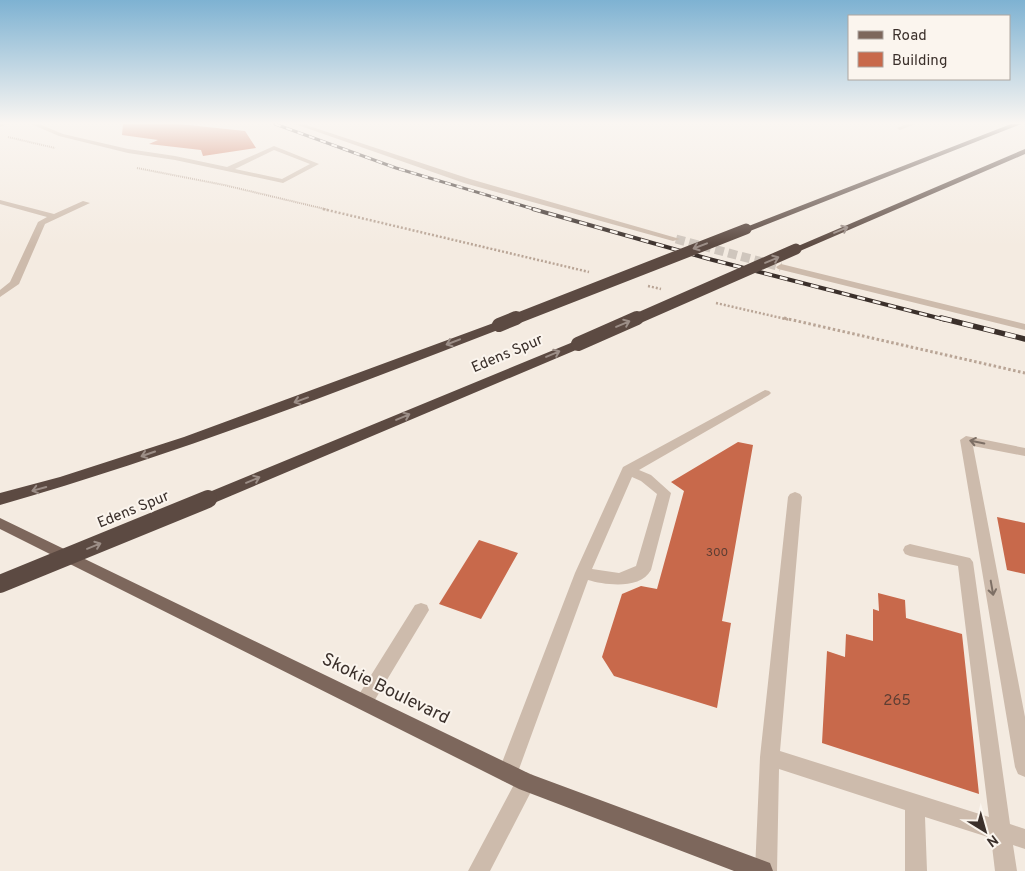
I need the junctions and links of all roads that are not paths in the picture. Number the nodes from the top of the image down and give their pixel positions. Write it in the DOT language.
graph roads {
  1 [pos="207,165"];
  2 [pos="238,165"];
  3 [pos="315,165"];
  4 [pos="419,165"];
  5 [pos="912,165"];
  6 [pos="993,165"];
  7 [pos="228,169"];
  8 [pos="0,202"];
  9 [pos="86,202"];
  10 [pos="53,216"];
  11 [pos="676,239"];
  12 [pos="782,267"];
  13 [pos="0,294"];
  14 [pos="1025,327"];
  15 [pos="765,393"];
  16 [pos="1025,452"];
  17 [pos="628,470"];
  18 [pos="795,497"];
  19 [pos="0,499"];
  20 [pos="0,523"];
  21 [pos="910,550"];
  22 [pos="583,573"];
  23 [pos="0,584"];
  24 [pos="421,610"];
  25 [pos="364,702"];
  26 [pos="770,757"];
  27 [pos="1025,767"];
  28 [pos="517,777"];
  29 [pos="914,803"];
  30 [pos="1002,832"];
  31 [pos="1025,839"];
  32 [pos="478,871"];
  33 [pos="762,871"];
  34 [pos="766,871"];
  35 [pos="916,871"];
  36 [pos="1006,871"];
  1 -- 7 [label="street"];
  2 -- 7 [label="street"];
  3 -- 7 [label="street"];
  4 -- 11 [label="street"];
  5 -- 19 [label="highway, Edens Spur, one-way, bridge"];
  23 -- 6 [label="highway, Edens Spur, one-way, bridge"];
  8 -- 10 [label="street"];
  9 -- 10 [label="street"];
  10 -- 13 [label="street"];
  12 -- 14 [label="street"];
  15 -- 17 [label="street"];
  16 -- 27 [label="street, one-way"];
  17 -- 22 [label="street"];
  17 -- 22 [label="street"];
  18 -- 26 [label="street"];
  20 -- 25 [label="main road, Skokie Boulevard"];
  21 -- 30 [label="street"];
  22 -- 28 [label="street"];
  24 -- 25 [label="street"];
  25 -- 28 [label="main road, Skokie Boulevard"];
  26 -- 29 [label="street"];
  26 -- 34 [label="street"];
  28 -- 32 [label="street"];
  28 -- 33 [label="main road, Skokie Boulevard"];
  29 -- 30 [label="street"];
  29 -- 35 [label="street"];
  30 -- 31 [label="street"];
  30 -- 36 [label="street"];
}
